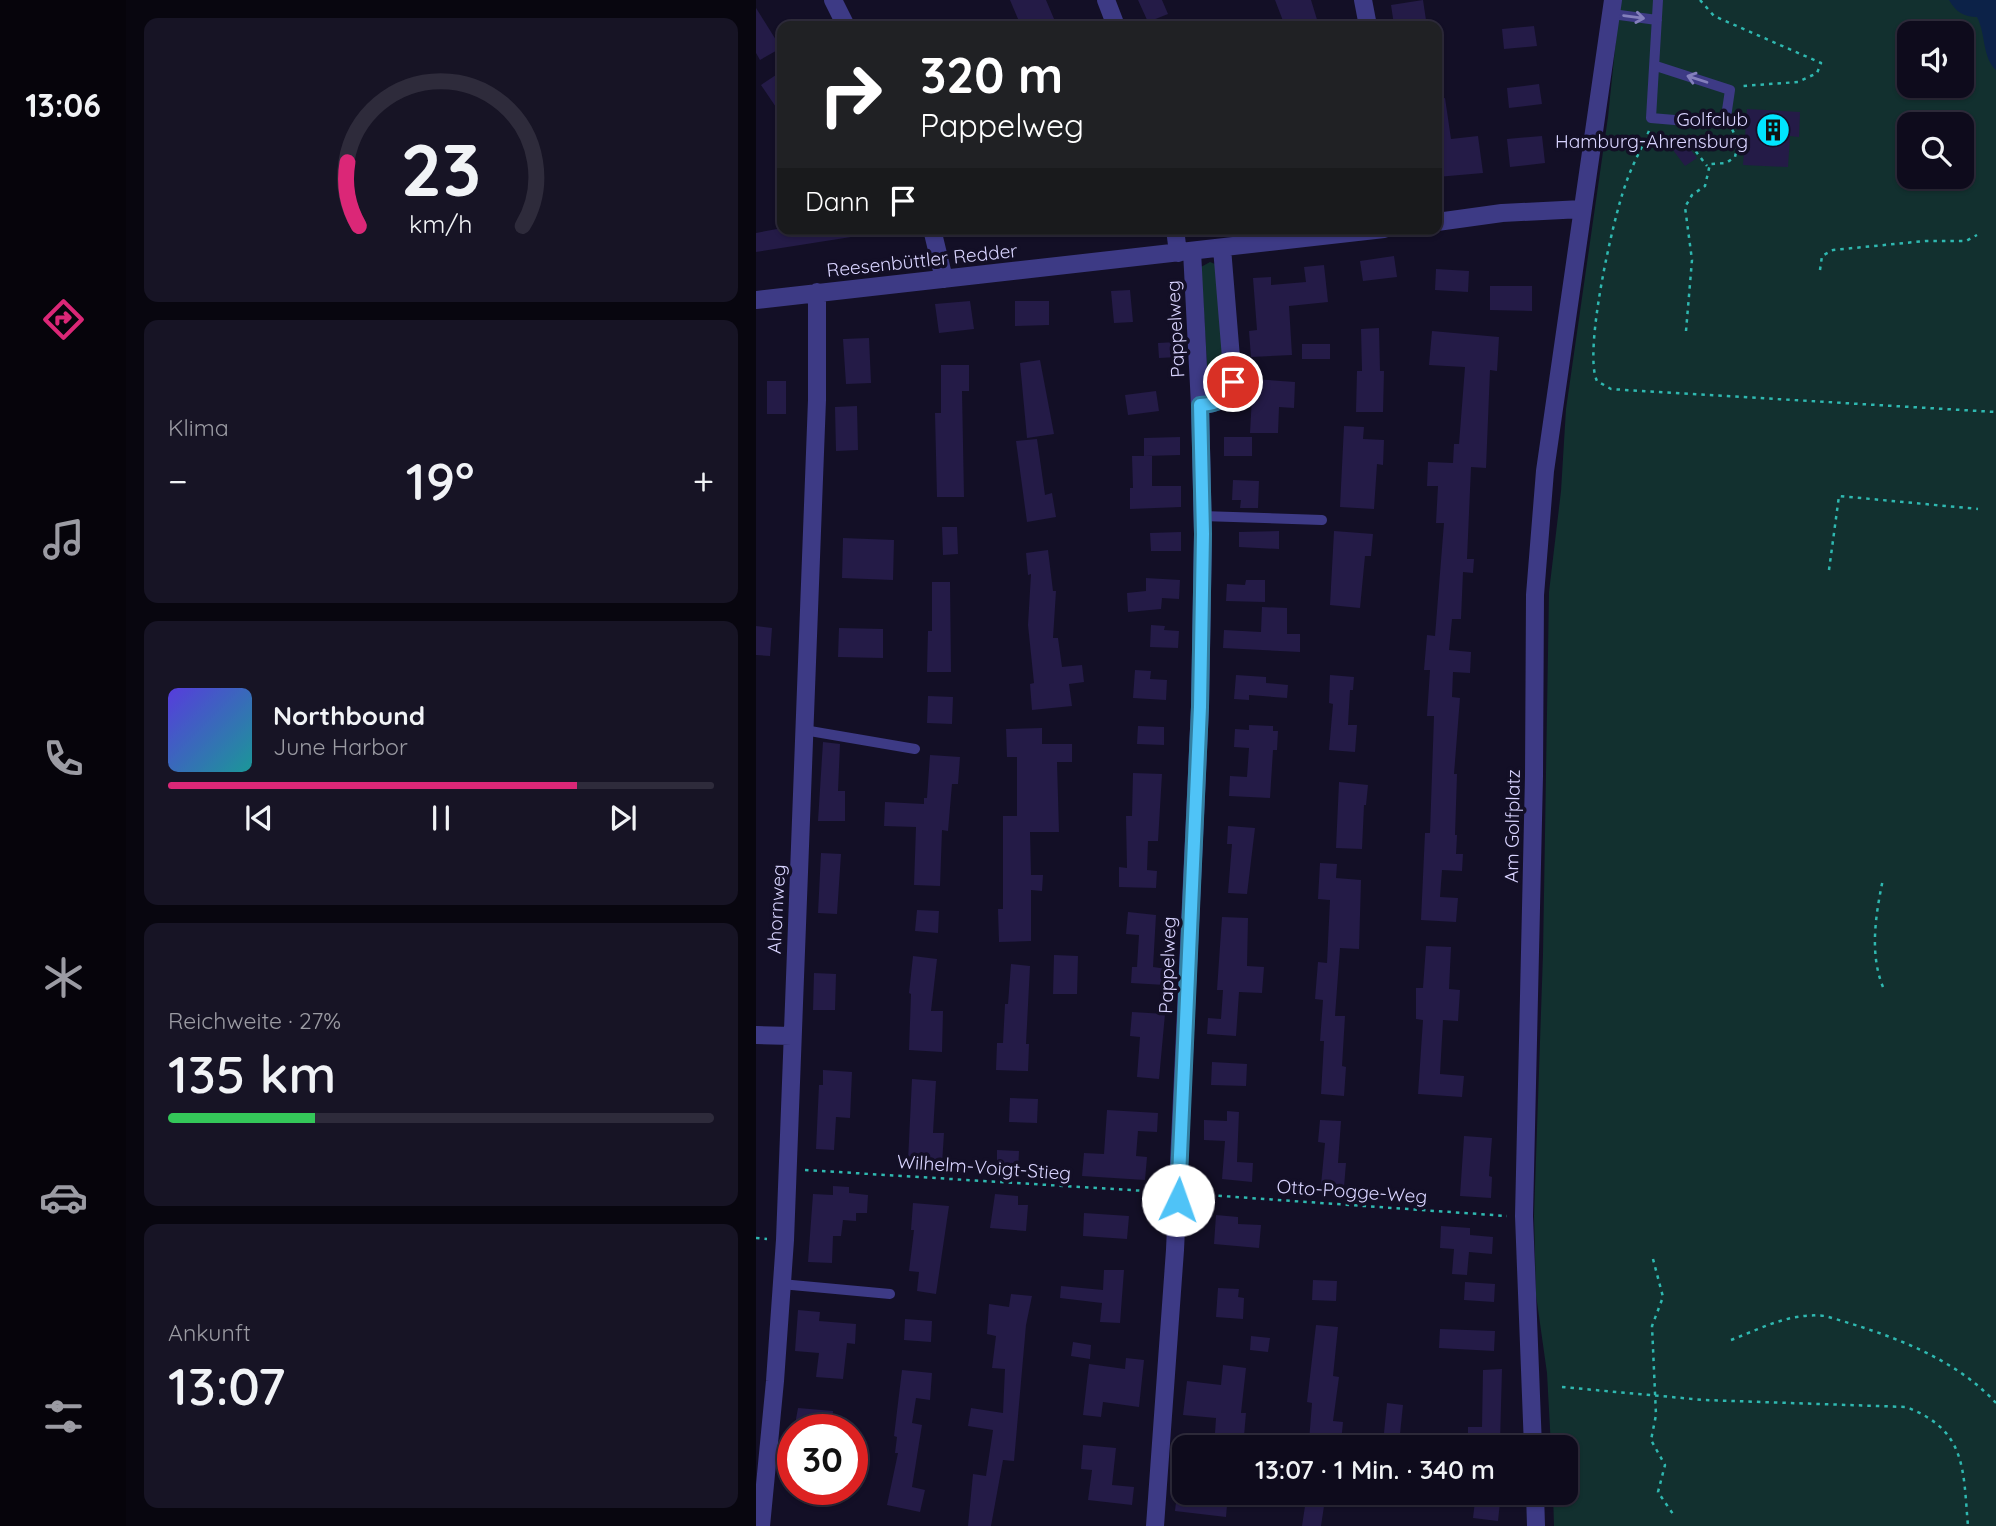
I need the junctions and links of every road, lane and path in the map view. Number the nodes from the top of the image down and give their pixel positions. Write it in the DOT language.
graph roads {
  1 [pos="834,0"];
  2 [pos="1106,0"];
  3 [pos="1363,0"];
  4 [pos="1657,0"];
  5 [pos="1700,0"];
  6 [pos="1612,7"];
  7 [pos="1657,20"];
  8 [pos="844,21"];
  9 [pos="1114,21"];
  10 [pos="1367,21"];
  11 [pos="1656,66"];
  12 [pos="1730,90"];
  13 [pos="1726,117"];
  14 [pos="1651,118"];
  15 [pos="1695,121"];
  16 [pos="1738,147"];
  17 [pos="1744,148"];
  18 [pos="1707,168"];
  19 [pos="1706,173"];
  20 [pos="1701,174"];
  21 [pos="1582,209"];
  22 [pos="1442,221"];
  23 [pos="933,235"];
  24 [pos="1178,235"];
  25 [pos="1333,235"];
  26 [pos="1977,235"];
  27 [pos="1223,248"];
  28 [pos="1185,252"];
  29 [pos="1820,270"];
  30 [pos="944,279"];
  31 [pos="817,292"];
  32 [pos="756,300"];
  33 [pos="1686,331"];
  34 [pos="1200,405"];
  35 [pos="1996,411"];
  36 [pos="1978,509"];
  37 [pos="1202,516"];
  38 [pos="1322,520"];
  39 [pos="1829,570"];
  40 [pos="804,730"];
  41 [pos="915,750"];
  42 [pos="1883,879"];
  43 [pos="1883,987"];
  44 [pos="756,1035"];
  45 [pos="792,1036"];
  46 [pos="788,1168"];
  47 [pos="1178,1193"];
  48 [pos="1524,1216"];
  49 [pos="1653,1259"];
  50 [pos="781,1284"];
  51 [pos="890,1294"];
  52 [pos="1731,1340"];
  53 [pos="1562,1387"];
  54 [pos="1655,1395"];
  55 [pos="1996,1403"];
  56 [pos="1533,1435"];
  57 [pos="1535,1505"];
  58 [pos="1675,1517"];
  59 [pos="761,1526"];
  60 [pos="1155,1526"];
  61 [pos="1536,1526"];
  62 [pos="1968,1526"];
  1 -- 8 [label="street"];
  2 -- 9 [label="street"];
  3 -- 10 [label="street"];
  4 -- 7 [label="lane"];
  5 -- 12 [label="path"];
  6 -- 7 [label="lane, one-way"];
  6 -- 21 [label="street, Am Golfplatz"];
  7 -- 11 [label="lane"];
  12 -- 11 [label="lane, one-way"];
  11 -- 14 [label="lane"];
  12 -- 13 [label="lane"];
  13 -- 15 [label="lane"];
  13 -- 16 [label="path"];
  14 -- 15 [label="lane"];
  14 -- 35 [label="path"];
  15 -- 18 [label="path"];
  16 -- 17 [label="path"];
  16 -- 18 [label="path"];
  18 -- 19 [label="path"];
  19 -- 20 [label="path"];
  19 -- 33 [label="path"];
  21 -- 22 [label="street"];
  21 -- 48 [label="street, Am Golfplatz"];
  23 -- 30 [label="street"];
  24 -- 28 [label="street, Pappelweg"];
  25 -- 27 [label="street, Reesenbüttler Redder"];
  26 -- 29 [label="path"];
  27 -- 28 [label="street, Reesenbüttler Redder"];
  27 -- 34 [label="street"];
  28 -- 30 [label="street, Reesenbüttler Redder"];
  28 -- 34 [label="street, Pappelweg"];
  30 -- 31 [label="street, Reesenbüttler Redder"];
  31 -- 32 [label="street, Reesenbüttler Redder"];
  31 -- 40 [label="street, Ahornweg"];
  34 -- 37 [label="street, Pappelweg"];
  36 -- 39 [label="path"];
  37 -- 38 [label="lane"];
  37 -- 47 [label="street, Pappelweg"];
  40 -- 41 [label="lane"];
  40 -- 45 [label="street, Ahornweg"];
  42 -- 43 [label="path"];
  44 -- 45 [label="street"];
  45 -- 46 [label="street, Ahornweg"];
  46 -- 47 [label="path, Wilhelm-Voigt-Stieg"];
  46 -- 50 [label="street, Ahornweg"];
  47 -- 48 [label="path, Otto-Pogge-Weg"];
  47 -- 60 [label="street, Pappelweg"];
  48 -- 56 [label="street, Am Golfplatz"];
  49 -- 54 [label="path"];
  50 -- 51 [label="lane"];
  50 -- 59 [label="street, Ahornweg"];
  52 -- 55 [label="path"];
  53 -- 54 [label="path"];
  54 -- 58 [label="path"];
  54 -- 62 [label="path"];
  57 -- 61 [label="street"];
}
